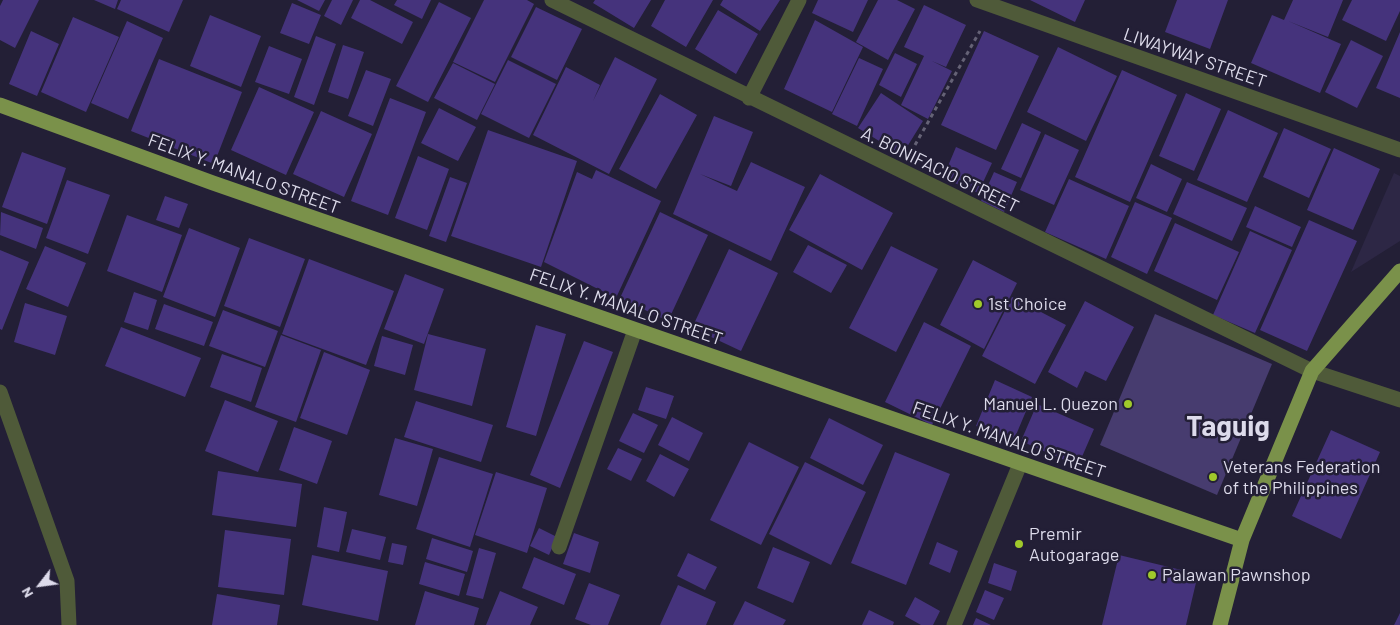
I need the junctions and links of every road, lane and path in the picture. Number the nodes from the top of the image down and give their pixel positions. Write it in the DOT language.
graph roads {
  1 [pos="552,0"];
  2 [pos="799,0"];
  3 [pos="977,0"];
  4 [pos="994,7"];
  5 [pos="749,98"];
  6 [pos="0,104"];
  7 [pos="1400,150"];
  8 [pos="900,172"];
  9 [pos="1400,271"];
  10 [pos="635,330"];
  11 [pos="1312,371"];
  12 [pos="0,392"];
  13 [pos="1400,400"];
  14 [pos="1020,464"];
  15 [pos="1242,540"];
  16 [pos="559,546"];
  17 [pos="69,625"];
  18 [pos="954,625"];
  19 [pos="1220,625"];
  1 -- 5 [label="street, A. BONIFACIO STREET"];
  2 -- 5 [label="street"];
  3 -- 4 [label="street, LIWAYWAY STREET"];
  4 -- 7 [label="street, LIWAYWAY STREET"];
  4 -- 8 [label="path"];
  5 -- 8 [label="street, A. BONIFACIO STREET"];
  6 -- 10 [label="main road, FELIX Y. MANALO STREET"];
  8 -- 11 [label="street, A. BONIFACIO STREET"];
  9 -- 11 [label="main road"];
  10 -- 14 [label="main road, FELIX Y. MANALO STREET"];
  10 -- 16 [label="street"];
  11 -- 13 [label="street, A. BONIFACIO STREET"];
  11 -- 15 [label="main road"];
  12 -- 17 [label="street"];
  14 -- 15 [label="main road, FELIX Y. MANALO STREET"];
  14 -- 18 [label="street"];
  15 -- 19 [label="main road"];
}
